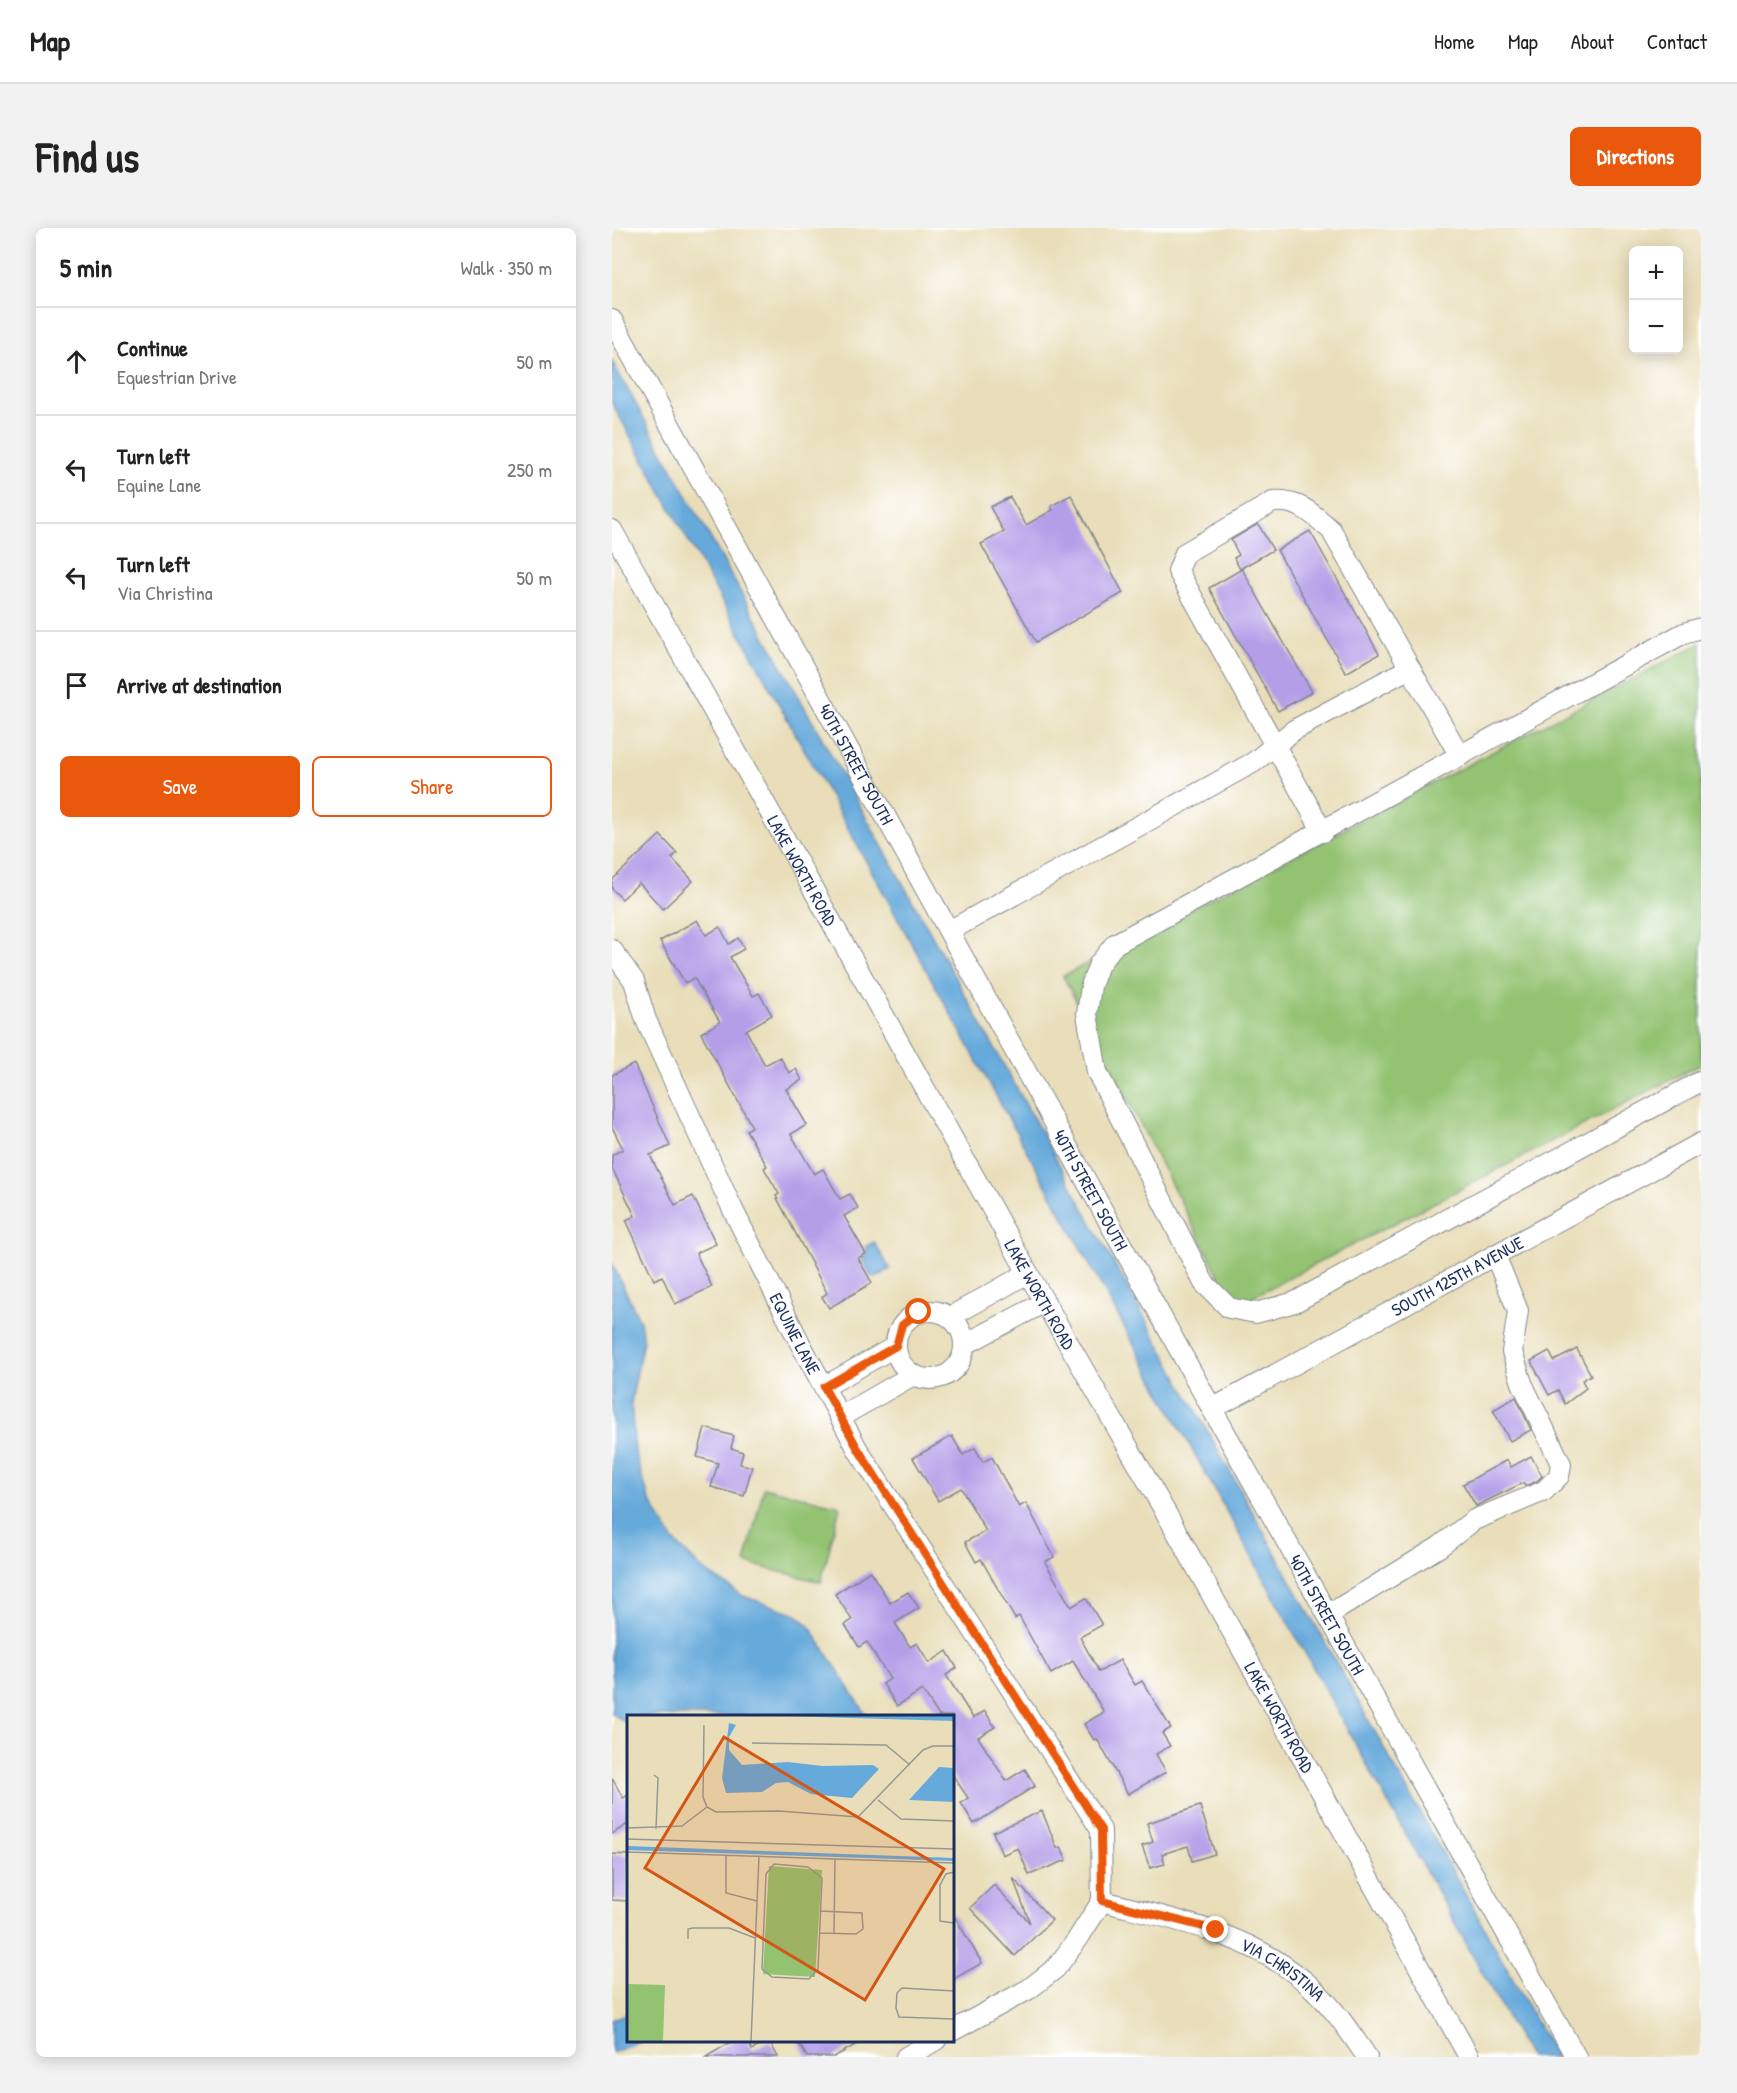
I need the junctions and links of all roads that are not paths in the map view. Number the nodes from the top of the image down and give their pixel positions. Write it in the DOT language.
graph roads {
  1 [pos="612,320"];
  2 [pos="612,530"];
  3 [pos="1701,628"];
  4 [pos="1410,668"];
  5 [pos="1275,745"];
  6 [pos="1460,756"];
  7 [pos="1323,832"];
  8 [pos="949,931"];
  9 [pos="612,950"];
  10 [pos="1701,1081"];
  11 [pos="1701,1143"];
  12 [pos="1495,1255"];
  13 [pos="1028,1273"];
  14 [pos="1045,1302"];
  15 [pos="969,1306"];
  16 [pos="950,1317"];
  17 [pos="986,1333"];
  18 [pos="964,1345"];
  19 [pos="896,1346"];
  20 [pos="913,1375"];
  21 [pos="824,1387"];
  22 [pos="1212,1409"];
  23 [pos="840,1418"];
  24 [pos="1328,1615"];
  25 [pos="1102,1901"];
  26 [pos="954,2030"];
  27 [pos="932,2042"];
  28 [pos="906,2057"];
  29 [pos="1367,2057"];
  30 [pos="1469,2057"];
  31 [pos="1576,2057"];
  1 -- 8 [label="street, 40TH STREET SOUTH"];
  2 -- 13 [label="street, LAKE WORTH ROAD"];
  3 -- 6 [label="street"];
  4 -- 5 [label="street"];
  4 -- 5 [label="street"];
  4 -- 6 [label="street"];
  5 -- 7 [label="street"];
  5 -- 8 [label="street"];
  6 -- 7 [label="street"];
  7 -- 10 [label="street"];
  8 -- 22 [label="street, 40TH STREET SOUTH"];
  9 -- 21 [label="street, EQUINE LANE"];
  11 -- 12 [label="street, SOUTH 125TH AVENUE"];
  12 -- 22 [label="street, SOUTH 125TH AVENUE"];
  12 -- 24 [label="street"];
  13 -- 14 [label="street, LAKE WORTH ROAD"];
  13 -- 15 [label="street"];
  14 -- 17 [label="street"];
  14 -- 30 [label="street, LAKE WORTH ROAD"];
  15 -- 16 [label="street"];
  15 -- 17 [label="street"];
  16 -- 18 [label="street"];
  16 -- 19 [label="street"];
  17 -- 18 [label="street"];
  18 -- 20 [label="street"];
  19 -- 20 [label="street"];
  19 -- 21 [label="street"];
  20 -- 23 [label="street"];
  21 -- 23 [label="street, EQUINE LANE"];
  22 -- 24 [label="street, 40TH STREET SOUTH"];
  23 -- 25 [label="street, EQUINE LANE"];
  24 -- 31 [label="street, 40TH STREET SOUTH"];
  25 -- 26 [label="street"];
  25 -- 29 [label="street, VIA CHRISTINA"];
  27 -- 28 [label="street"];
}
